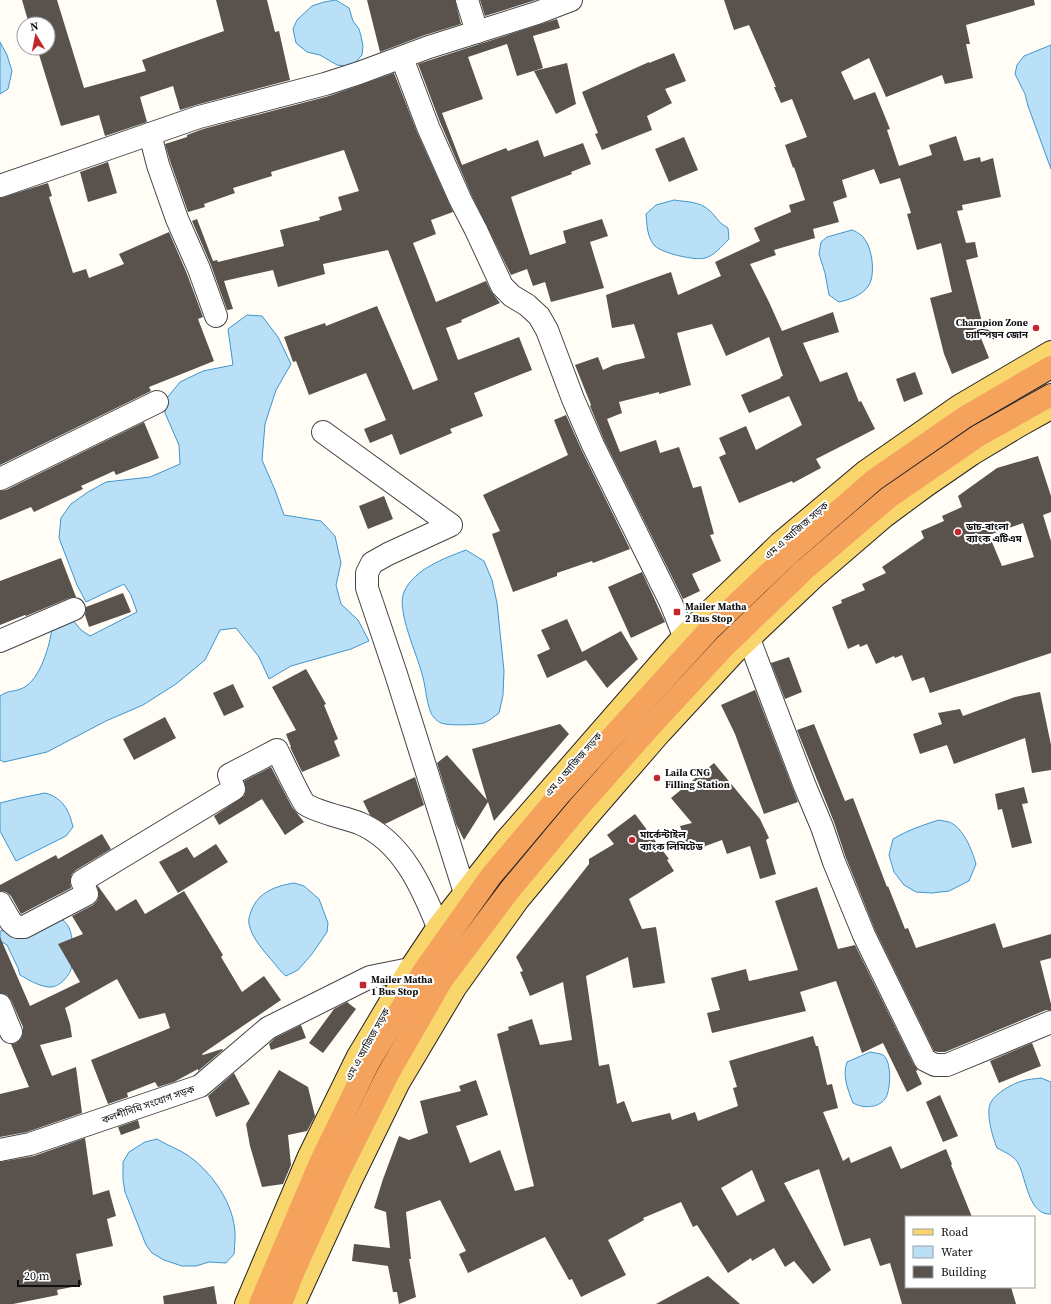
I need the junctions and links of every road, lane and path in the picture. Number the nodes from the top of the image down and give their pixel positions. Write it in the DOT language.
graph roads {
  1 [pos="467,0"];
  2 [pos="571,0"];
  3 [pos="477,32"];
  4 [pos="402,58"];
  5 [pos="150,134"];
  6 [pos="0,186"];
  7 [pos="216,316"];
  8 [pos="1051,352"];
  9 [pos="1051,367"];
  10 [pos="1051,395"];
  11 [pos="157,402"];
  12 [pos="1051,408"];
  13 [pos="323,432"];
  14 [pos="0,479"];
  15 [pos="74,610"];
  16 [pos="684,636"];
  17 [pos="749,639"];
  18 [pos="0,641"];
  19 [pos="465,893"];
  20 [pos="0,903"];
  21 [pos="438,927"];
  22 [pos="410,969"];
  23 [pos="0,1005"];
  24 [pos="1051,1022"];
  25 [pos="11,1032"];
  26 [pos="0,1150"];
  27 [pos="246,1304"];
  28 [pos="260,1304"];
  29 [pos="281,1304"];
  30 [pos="294,1304"];
  1 -- 3 [label="street"];
  2 -- 3 [label="street"];
  3 -- 4 [label="street"];
  4 -- 5 [label="street"];
  4 -- 16 [label="street"];
  5 -- 6 [label="street"];
  5 -- 7 [label="street"];
  8 -- 16 [label="main road, এম এ আজিজ সড়ক"];
  9 -- 28 [label="highway"];
  10 -- 29 [label="highway"];
  11 -- 14 [label="street"];
  12 -- 17 [label="main road"];
  13 -- 19 [label="street"];
  15 -- 18 [label="street"];
  16 -- 19 [label="main road, এম এ আজিজ সড়ক"];
  17 -- 24 [label="street"];
  17 -- 30 [label="main road"];
  19 -- 21 [label="main road, এম এ আজিজ সড়ক"];
  20 -- 21 [label="street"];
  21 -- 22 [label="main road, এম এ আজিজ সড়ক"];
  22 -- 26 [label="street, কলশীদিঘি সংযোগ সড়ক"];
  22 -- 27 [label="main road, এম এ আজিজ সড়ক"];
  23 -- 25 [label="street"];
}
